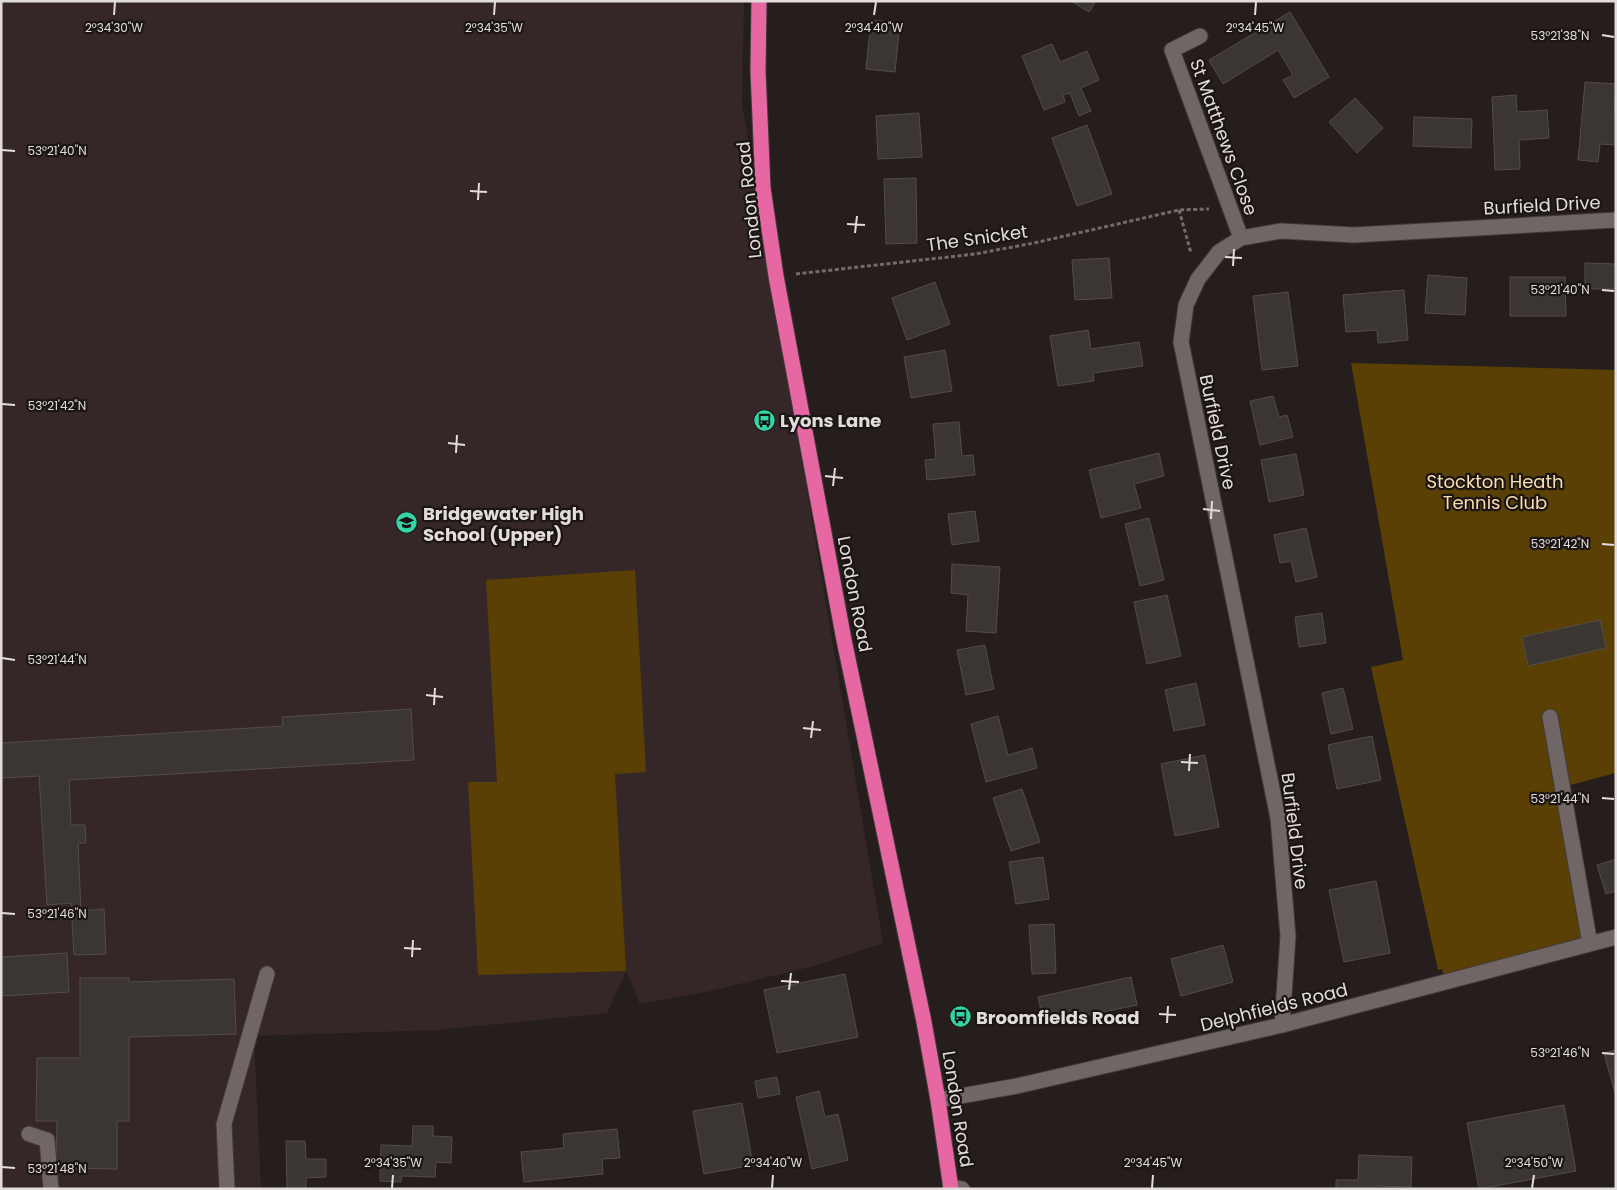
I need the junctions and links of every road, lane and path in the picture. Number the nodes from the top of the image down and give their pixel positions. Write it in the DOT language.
graph roads {
  1 [pos="759,1"];
  2 [pos="1200,36"];
  3 [pos="1616,220"];
  4 [pos="1241,238"];
  5 [pos="776,276"];
  6 [pos="1198,279"];
  7 [pos="1550,717"];
  8 [pos="1616,938"];
  9 [pos="1590,944"];
  10 [pos="267,974"];
  11 [pos="1282,1025"];
  12 [pos="938,1100"];
  13 [pos="29,1134"];
  14 [pos="955,1188"];
  15 [pos="51,1189"];
  16 [pos="227,1189"];
  1 -- 5 [label="highway, London Road"];
  2 -- 4 [label="street, St Matthews Close"];
  3 -- 4 [label="street, Burfield Drive"];
  4 -- 6 [label="street, Burfield Drive"];
  5 -- 6 [label="path, The Snicket"];
  5 -- 12 [label="highway, London Road"];
  6 -- 11 [label="street, Burfield Drive"];
  7 -- 9 [label="street"];
  8 -- 9 [label="street, Delphfields Road"];
  9 -- 11 [label="street, Delphfields Road"];
  10 -- 16 [label="street"];
  11 -- 12 [label="street, Delphfields Road"];
  12 -- 14 [label="highway, London Road"];
  13 -- 15 [label="street"];
}
